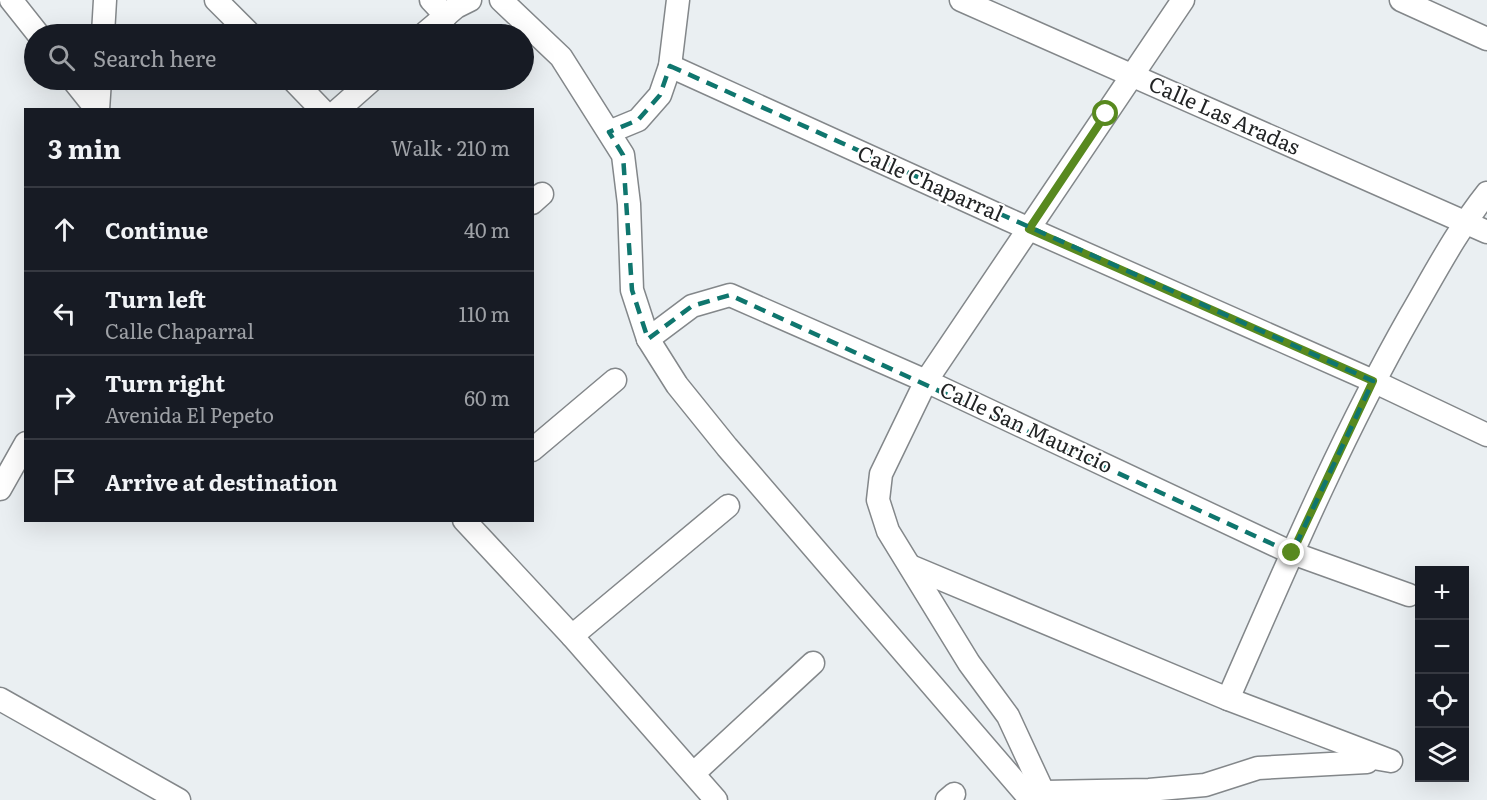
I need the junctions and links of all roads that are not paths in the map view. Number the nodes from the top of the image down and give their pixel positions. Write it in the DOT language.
graph roads {
  1 [pos="11,0"];
  2 [pos="105,0"];
  3 [pos="216,0"];
  4 [pos="470,0"];
  5 [pos="501,0"];
  6 [pos="678,0"];
  7 [pos="960,0"];
  8 [pos="1183,0"];
  9 [pos="1401,0"];
  10 [pos="438,8"];
  11 [pos="30,24"];
  12 [pos="104,24"];
  13 [pos="239,24"];
  14 [pos="429,24"];
  15 [pos="526,24"];
  16 [pos="534,31"];
  17 [pos="1487,39"];
  18 [pos="670,66"];
  19 [pos="1132,76"];
  20 [pos="81,90"];
  21 [pos="99,90"];
  22 [pos="303,90"];
  23 [pos="361,90"];
  24 [pos="95,108"];
  25 [pos="97,108"];
  26 [pos="320,108"];
  27 [pos="340,108"];
  28 [pos="609,132"];
  29 [pos="1487,192"];
  30 [pos="1464,222"];
  31 [pos="1029,229"];
  32 [pos="1487,232"];
  33 [pos="648,339"];
  34 [pos="615,380"];
  35 [pos="926,381"];
  36 [pos="1373,381"];
  37 [pos="1487,435"];
  38 [pos="24,447"];
  39 [pos="534,448"];
  40 [pos="0,489"];
  41 [pos="728,506"];
  42 [pos="466,522"];
  43 [pos="1292,553"];
  44 [pos="910,566"];
  45 [pos="1410,595"];
  46 [pos="572,636"];
  47 [pos="813,663"];
  48 [pos="0,699"];
  49 [pos="1228,699"];
  50 [pos="1350,754"];
  51 [pos="1391,761"];
  52 [pos="694,773"];
  53 [pos="1041,797"];
  54 [pos="179,800"];
  55 [pos="716,800"];
  1 -- 11 [label="street"];
  2 -- 12 [label="street"];
  3 -- 13 [label="street"];
  4 -- 10 [label="street"];
  5 -- 15 [label="street"];
  6 -- 18 [label="street"];
  7 -- 19 [label="street, Calle Las Aradas"];
  8 -- 19 [label="street"];
  9 -- 17 [label="street"];
  10 -- 14 [label="street"];
  16 -- 28 [label="street"];
  18 -- 28 [label="street"];
  18 -- 31 [label="street, Calle Chaparral"];
  19 -- 30 [label="street, Calle Las Aradas"];
  19 -- 31 [label="street"];
  20 -- 24 [label="street"];
  21 -- 25 [label="street"];
  22 -- 26 [label="street"];
  23 -- 27 [label="street"];
  28 -- 33 [label="street"];
  29 -- 30 [label="street"];
  30 -- 32 [label="street, Calle Las Aradas"];
  30 -- 36 [label="street"];
  31 -- 35 [label="street"];
  31 -- 36 [label="street, Calle Chaparral"];
  33 -- 35 [label="street, Calle San Mauricio"];
  33 -- 53 [label="street"];
  34 -- 39 [label="street"];
  35 -- 43 [label="street, Calle San Mauricio"];
  35 -- 44 [label="street"];
  36 -- 37 [label="street, Calle Chaparral"];
  36 -- 43 [label="street"];
  38 -- 40 [label="street"];
  41 -- 46 [label="street"];
  42 -- 46 [label="street"];
  43 -- 45 [label="street, Calle San Mauricio"];
  43 -- 49 [label="street"];
  44 -- 49 [label="street"];
  44 -- 53 [label="street"];
  46 -- 52 [label="street"];
  47 -- 52 [label="street"];
  48 -- 54 [label="street"];
  49 -- 51 [label="street"];
  50 -- 51 [label="street"];
  51 -- 53 [label="street"];
  52 -- 55 [label="street"];
}
